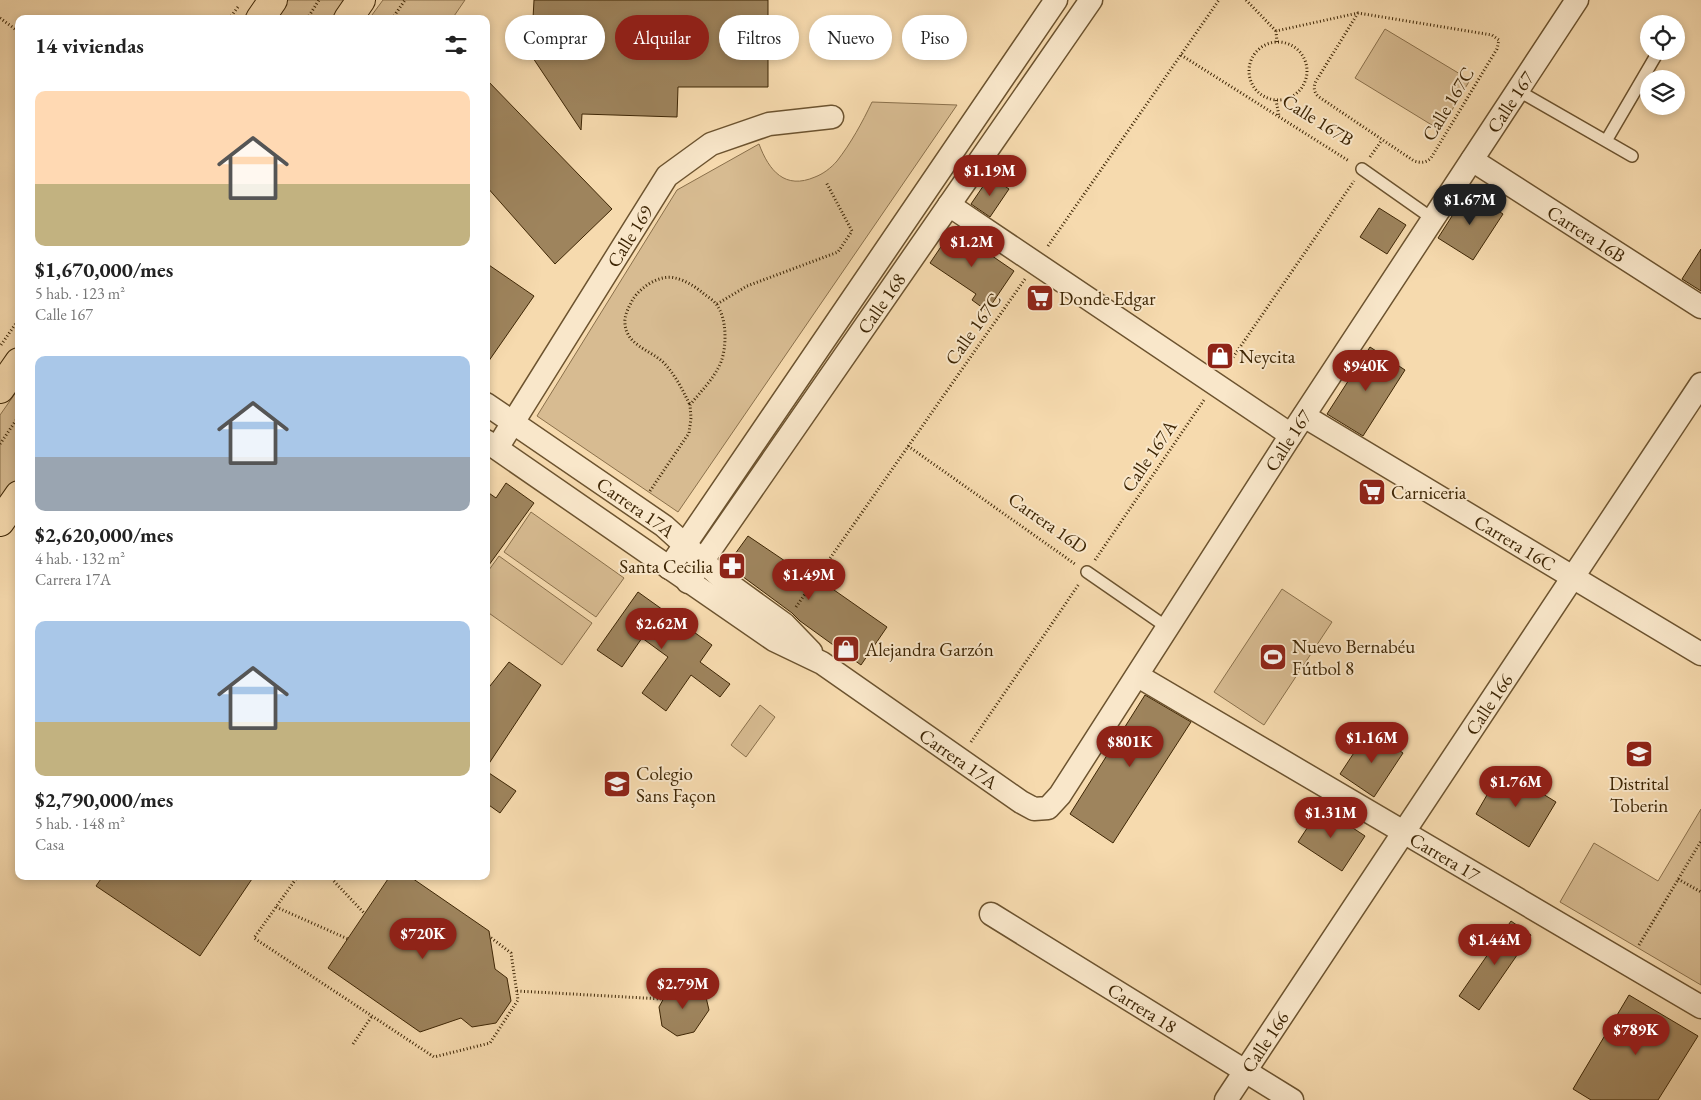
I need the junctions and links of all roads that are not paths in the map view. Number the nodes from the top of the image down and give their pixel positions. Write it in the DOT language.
graph roads {
  1 [pos="273,0"];
  2 [pos="361,0"];
  3 [pos="1056,0"];
  4 [pos="1091,0"];
  5 [pos="1577,0"];
  6 [pos="263,15"];
  7 [pos="351,15"];
  8 [pos="1653,60"];
  9 [pos="1517,90"];
  10 [pos="832,118"];
  11 [pos="1606,141"];
  12 [pos="1632,156"];
  13 [pos="1472,160"];
  14 [pos="1362,169"];
  15 [pos="948,205"];
  16 [pos="1433,219"];
  17 [pos="1701,307"];
  18 [pos="15,368"];
  19 [pos="1701,384"];
  20 [pos="0,389"];
  21 [pos="490,407"];
  22 [pos="1304,416"];
  23 [pos="514,423"];
  24 [pos="1292,435"];
  25 [pos="492,444"];
  26 [pos="15,501"];
  27 [pos="0,522"];
  28 [pos="684,545"];
  29 [pos="703,562"];
  30 [pos="668,568"];
  31 [pos="1087,572"];
  32 [pos="1572,578"];
  33 [pos="688,582"];
  34 [pos="1168,628"];
  35 [pos="1701,654"];
  36 [pos="822,663"];
  37 [pos="1138,676"];
  38 [pos="1021,802"];
  39 [pos="1404,833"];
  40 [pos="992,914"];
  41 [pos="1701,1007"];
  42 [pos="1246,1072"];
  43 [pos="1226,1100"];
  44 [pos="1292,1100"];
  1 -- 6 [label="main road"];
  2 -- 7 [label="main road"];
  3 -- 28 [label="street, Calle 168"];
  4 -- 15 [label="street, Calle 168"];
  5 -- 9 [label="street, Calle 167"];
  8 -- 11 [label="lane"];
  9 -- 11 [label="lane"];
  9 -- 13 [label="street, Calle 167"];
  10 -- 23 [label="street, Calle 169"];
  11 -- 12 [label="lane"];
  13 -- 16 [label="street, Calle 167"];
  13 -- 17 [label="street, Carrera 16B"];
  14 -- 16 [label="lane, Calle 167B"];
  15 -- 24 [label="street"];
  15 -- 29 [label="street, Calle 168"];
  16 -- 22 [label="street, Calle 167"];
  18 -- 20 [label="main road"];
  19 -- 32 [label="street, Calle 166"];
  21 -- 23 [label="street, Carrera 17A"];
  22 -- 24 [label="street, Calle 167"];
  22 -- 32 [label="street, Carrera 16C"];
  23 -- 25 [label="street, Calle 169"];
  23 -- 28 [label="street, Carrera 17A"];
  24 -- 34 [label="street, Calle 167"];
  25 -- 30 [label="street, Carrera 17A"];
  26 -- 27 [label="main road"];
  28 -- 29 [label="street, Carrera 17A"];
  28 -- 30 [label="street, Calle 168"];
  29 -- 33 [label="street, Calle 168"];
  29 -- 36 [label="street, Carrera 17A"];
  30 -- 33 [label="street, Carrera 17A"];
  31 -- 34 [label="lane, Carrera 16D"];
  32 -- 35 [label="street, Carrera 16C"];
  32 -- 39 [label="street, Calle 166"];
  33 -- 36 [label="street, Carrera 17A"];
  34 -- 37 [label="street, Calle 167"];
  36 -- 38 [label="street, Carrera 17A"];
  37 -- 38 [label="street, Calle 167"];
  37 -- 39 [label="street, Carrera 17"];
  39 -- 41 [label="street, Carrera 17"];
  39 -- 42 [label="street, Calle 166"];
  40 -- 42 [label="street, Carrera 18"];
  42 -- 43 [label="street, Calle 166"];
  42 -- 44 [label="street, Carrera 18"];
}
